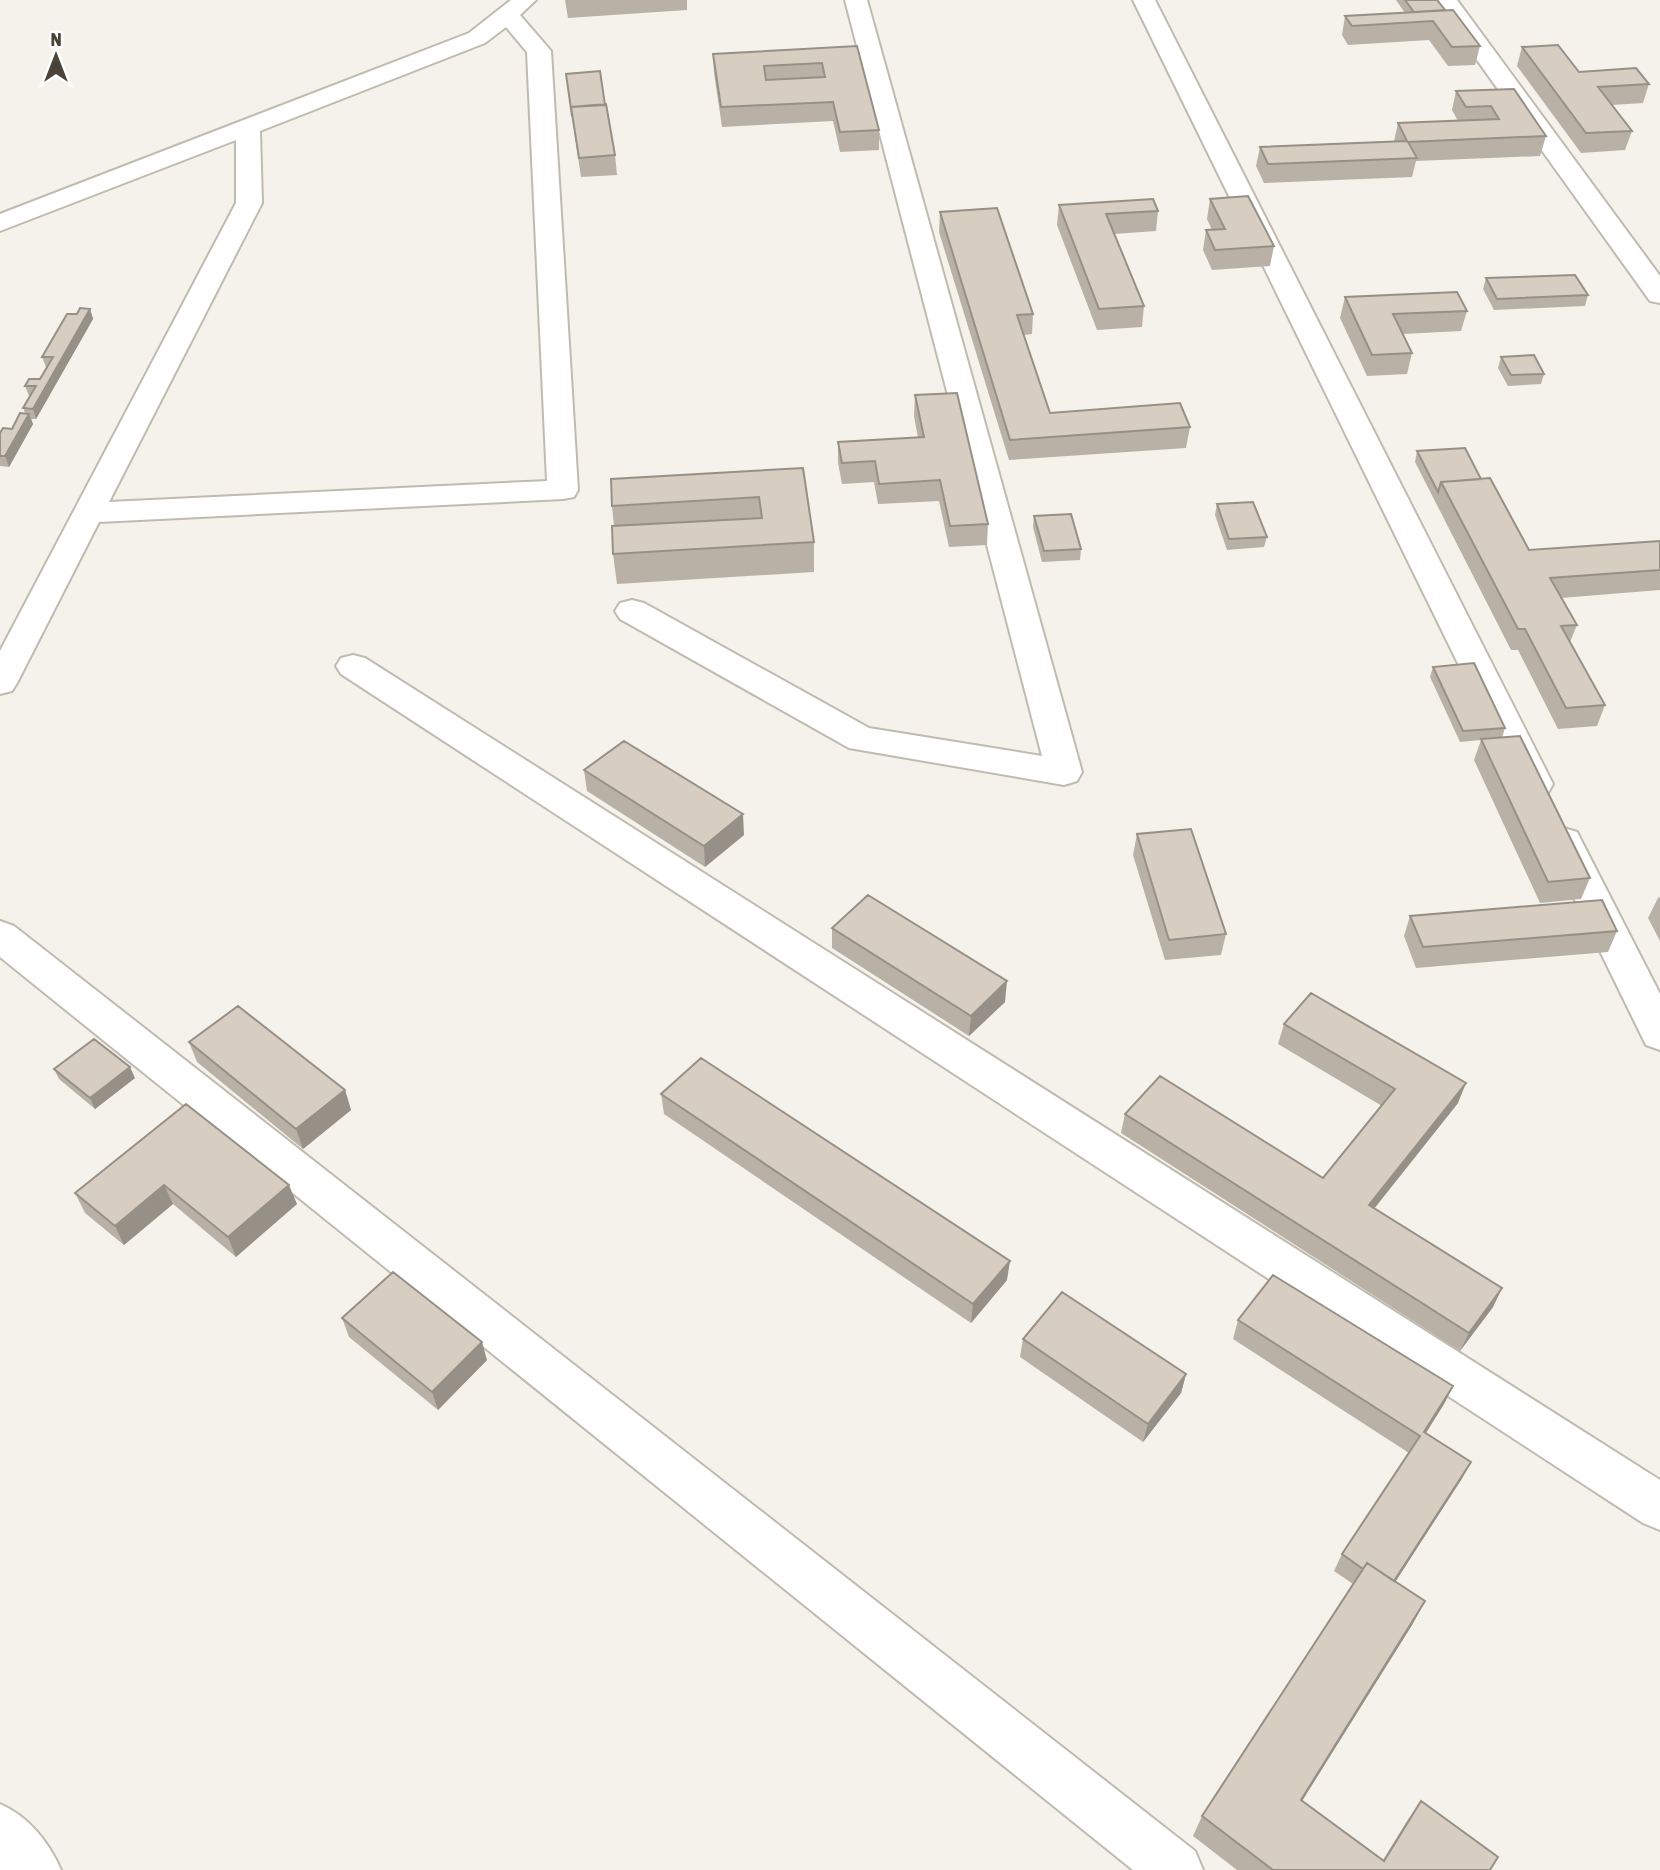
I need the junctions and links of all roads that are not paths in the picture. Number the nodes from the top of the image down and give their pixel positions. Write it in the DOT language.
graph roads {
  1 [pos="856,0"];
  2 [pos="1144,0"];
  3 [pos="1445,0"];
  4 [pos="516,7"];
  5 [pos="248,127"];
  6 [pos="0,223"];
  7 [pos="1660,295"];
  8 [pos="88,513"];
  9 [pos="632,611"];
  10 [pos="353,666"];
  11 [pos="0,683"];
  12 [pos="0,936"];
  13 [pos="1660,1034"];
  14 [pos="1659,1504"];
  15 [pos="0,1831"];
  16 [pos="34,1870"];
  17 [pos="1176,1870"];
  1 -- 9 [label="street"];
  2 -- 13 [label="street"];
  3 -- 7 [label="street"];
  4 -- 5 [label="street"];
  4 -- 8 [label="street"];
  5 -- 6 [label="street"];
  5 -- 8 [label="street"];
  8 -- 11 [label="street"];
  10 -- 14 [label="street"];
  12 -- 17 [label="street"];
  15 -- 16 [label="street"];
}
